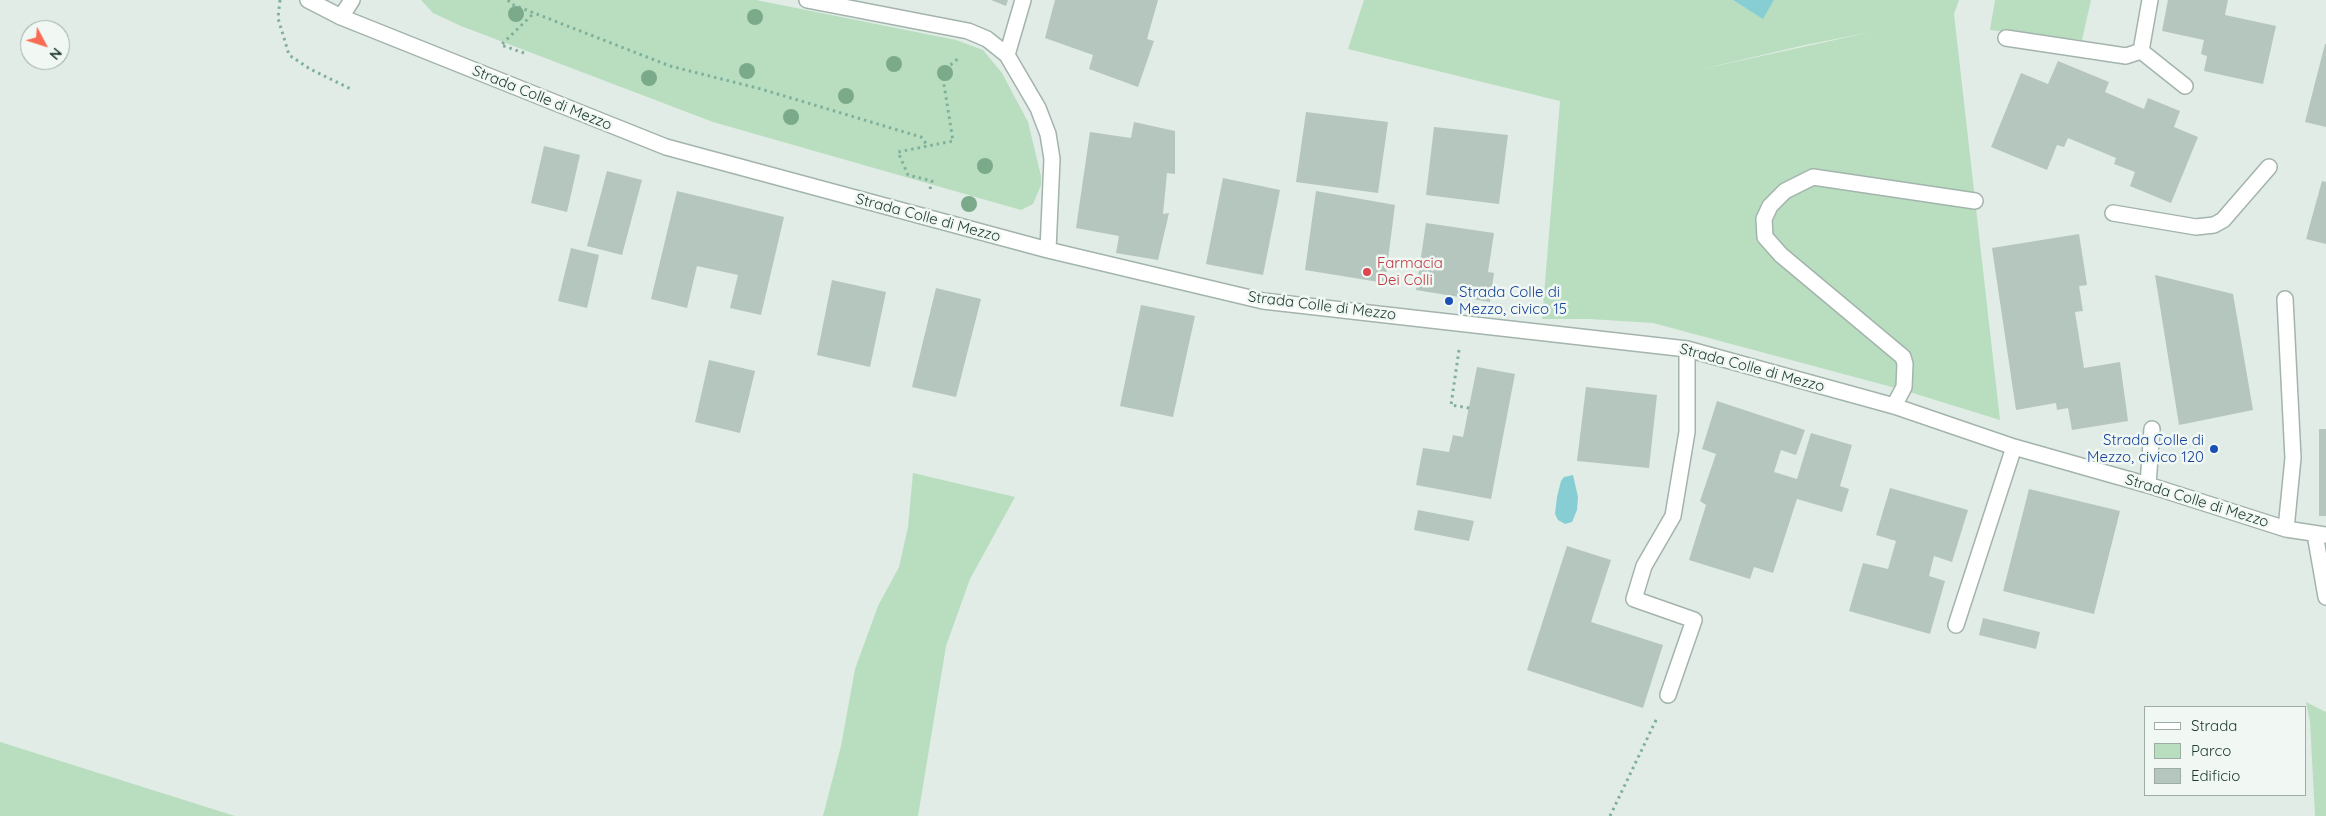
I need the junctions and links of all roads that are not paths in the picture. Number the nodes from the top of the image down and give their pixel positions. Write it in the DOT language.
graph roads {
  1 [pos="308,0"];
  2 [pos="352,0"];
  3 [pos="807,0"];
  4 [pos="1023,0"];
  5 [pos="2150,0"];
  6 [pos="341,17"];
  7 [pos="2006,38"];
  8 [pos="2141,51"];
  9 [pos="1007,55"];
  10 [pos="2185,86"];
  11 [pos="2269,167"];
  12 [pos="1975,201"];
  13 [pos="2113,214"];
  14 [pos="1048,250"];
  15 [pos="2285,299"];
  16 [pos="1687,349"];
  17 [pos="1894,406"];
  18 [pos="2152,429"];
  19 [pos="2014,447"];
  20 [pos="2148,485"];
  21 [pos="2286,529"];
  22 [pos="2321,535"];
  23 [pos="2326,597"];
  24 [pos="1956,625"];
  25 [pos="1668,695"];
  1 -- 6 [label="street, Strada Colle di Mezzo"];
  2 -- 6 [label="street"];
  3 -- 9 [label="street"];
  4 -- 9 [label="street"];
  5 -- 8 [label="street"];
  6 -- 14 [label="street, Strada Colle di Mezzo"];
  7 -- 8 [label="street"];
  8 -- 10 [label="street"];
  9 -- 14 [label="street"];
  11 -- 13 [label="street"];
  12 -- 17 [label="street"];
  14 -- 16 [label="street, Strada Colle di Mezzo"];
  15 -- 21 [label="street"];
  16 -- 17 [label="street, Strada Colle di Mezzo"];
  16 -- 25 [label="street"];
  17 -- 19 [label="street, Strada Colle di Mezzo"];
  18 -- 20 [label="street"];
  19 -- 20 [label="street, Strada Colle di Mezzo"];
  19 -- 24 [label="street"];
  20 -- 21 [label="street, Strada Colle di Mezzo"];
  21 -- 22 [label="street, Strada Colle di Mezzo"];
  22 -- 23 [label="street"];
}
